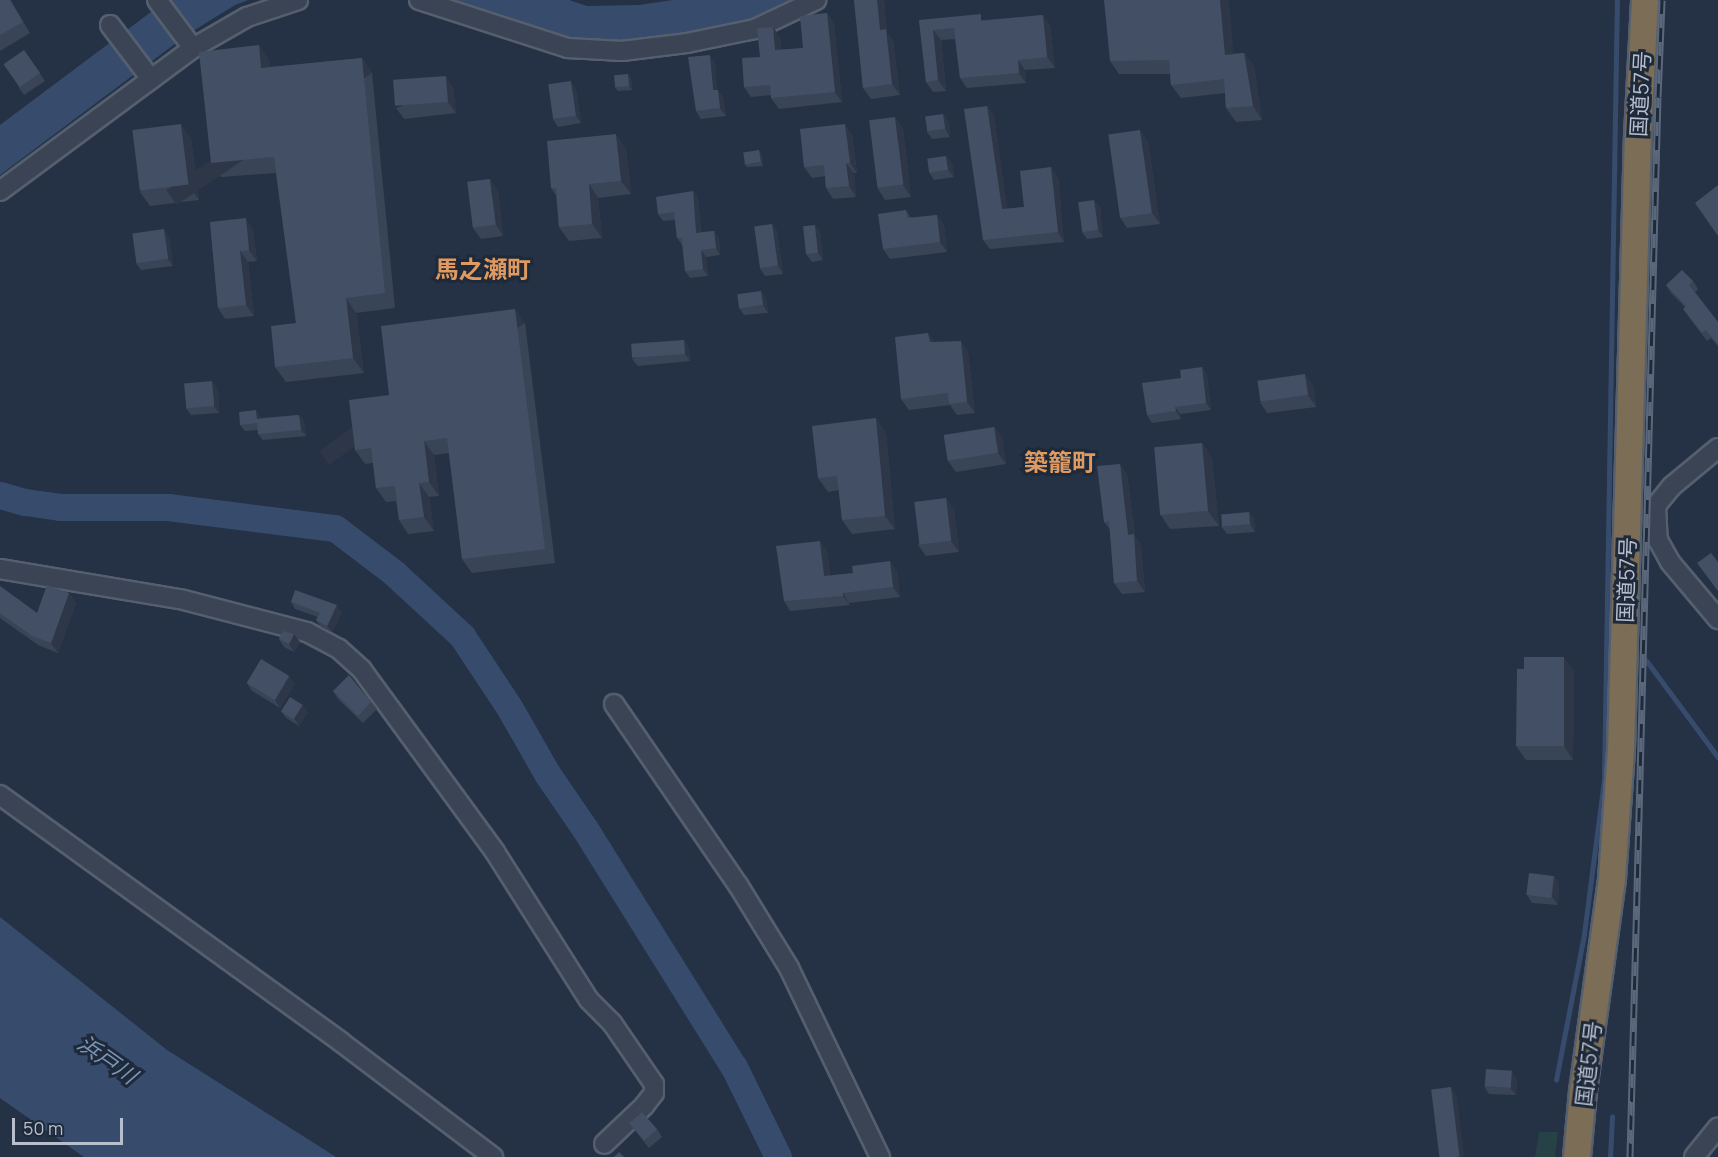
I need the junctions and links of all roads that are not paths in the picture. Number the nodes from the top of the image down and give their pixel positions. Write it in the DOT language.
graph roads {
  1 [pos="157,0"];
  2 [pos="298,0"];
  3 [pos="419,0"];
  4 [pos="816,0"];
  5 [pos="1645,0"];
  6 [pos="110,25"];
  7 [pos="194,48"];
  8 [pos="151,79"];
  9 [pos="0,191"];
  10 [pos="1718,448"];
  11 [pos="0,569"];
  12 [pos="1718,620"];
  13 [pos="614,704"];
  14 [pos="0,795"];
  15 [pos="1718,1126"];
  16 [pos="604,1144"];
  17 [pos="493,1157"];
  18 [pos="880,1157"];
  19 [pos="1577,1157"];
  20 [pos="1694,1157"];
  1 -- 7 [label="street"];
  2 -- 7 [label="street"];
  3 -- 4 [label="street"];
  5 -- 19 [label="highway, 国道57号"];
  6 -- 8 [label="street"];
  7 -- 8 [label="street"];
  8 -- 9 [label="street"];
  10 -- 12 [label="street"];
  11 -- 16 [label="street"];
  13 -- 18 [label="street"];
  14 -- 17 [label="street"];
  15 -- 20 [label="street"];
}
